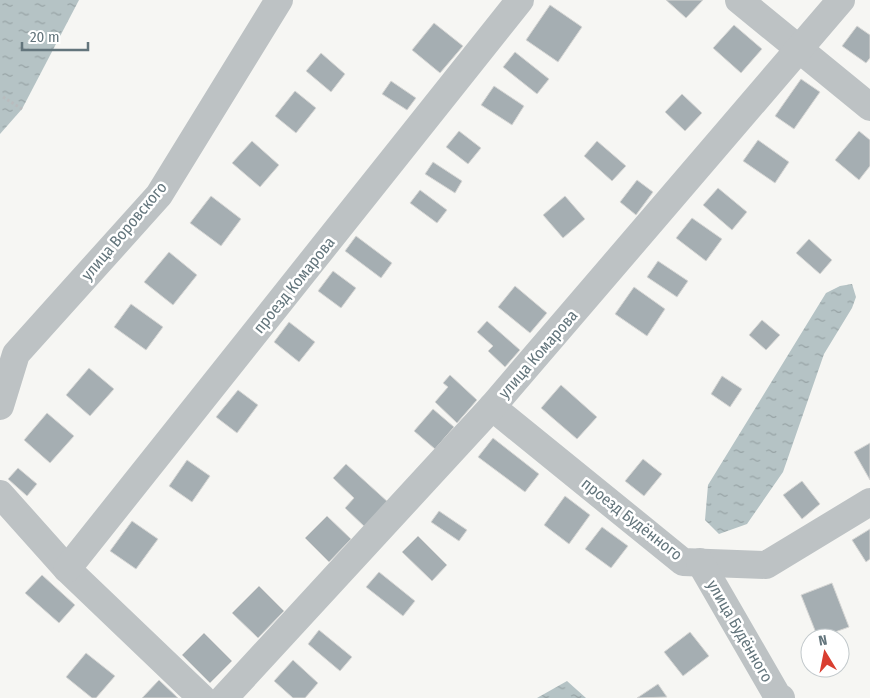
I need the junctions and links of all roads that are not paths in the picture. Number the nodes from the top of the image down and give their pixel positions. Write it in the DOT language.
graph roads {
  1 [pos="279,0"];
  2 [pos="520,0"];
  3 [pos="738,0"];
  4 [pos="841,0"];
  5 [pos="800,50"];
  6 [pos="870,107"];
  7 [pos="0,406"];
  8 [pos="492,407"];
  9 [pos="0,494"];
  10 [pos="870,502"];
  11 [pos="700,562"];
  12 [pos="67,569"];
  13 [pos="202,698"];
  14 [pos="224,698"];
  15 [pos="780,698"];
  1 -- 7 [label="street, улица Воровского"];
  2 -- 12 [label="street, проезд Комарова"];
  3 -- 5 [label="street"];
  4 -- 5 [label="street, улица Комарова"];
  5 -- 6 [label="street"];
  5 -- 8 [label="street, улица Комарова"];
  8 -- 11 [label="street, проезд Будённого"];
  8 -- 14 [label="street, улица Комарова"];
  9 -- 12 [label="street"];
  10 -- 11 [label="street, проезд Будённого"];
  11 -- 15 [label="street, улица Будённого"];
  12 -- 13 [label="street"];
}
